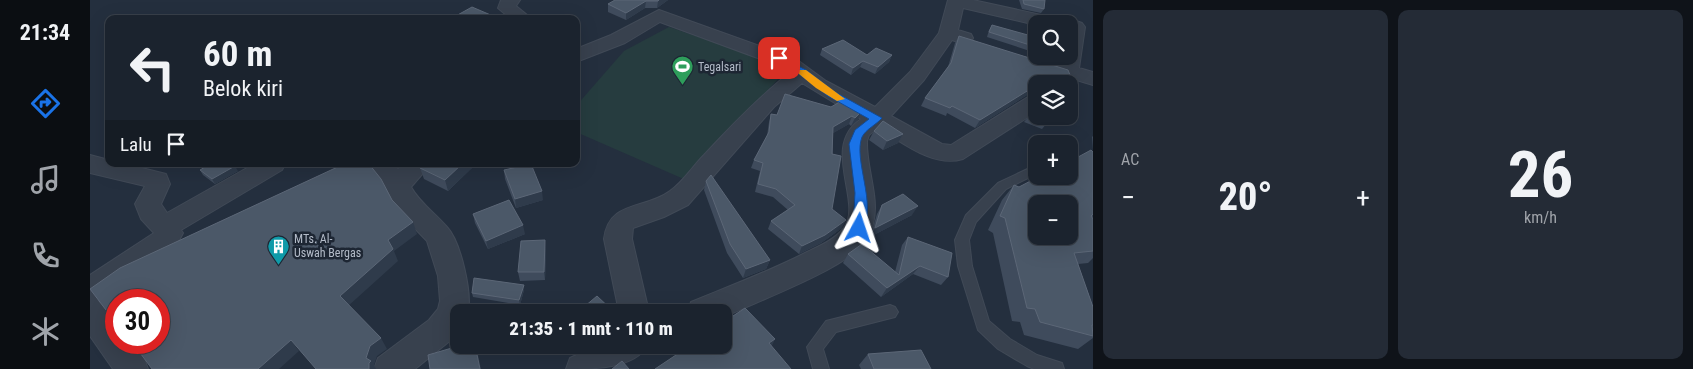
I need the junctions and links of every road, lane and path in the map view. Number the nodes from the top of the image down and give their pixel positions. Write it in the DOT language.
graph roads {
  1 [pos="511,0"];
  2 [pos="954,1"];
  3 [pos="518,15"];
  4 [pos="1028,17"];
  5 [pos="948,33"];
  6 [pos="984,45"];
  7 [pos="580,54"];
  8 [pos="1017,56"];
  9 [pos="1069,65"];
  10 [pos="803,72"];
  11 [pos="1068,72"];
  12 [pos="1093,79"];
  13 [pos="1028,108"];
  14 [pos="876,118"];
  15 [pos="90,164"];
  16 [pos="268,167"];
  17 [pos="382,167"];
  18 [pos="416,167"];
  19 [pos="1028,173"];
  20 [pos="397,185"];
  21 [pos="164,227"];
  22 [pos="90,291"];
  23 [pos="632,304"];
  24 [pos="720,304"];
  25 [pos="90,311"];
  26 [pos="890,312"];
  27 [pos="613,354"];
  28 [pos="132,369"];
  29 [pos="390,369"];
  30 [pos="582,369"];
  31 [pos="821,369"];
  32 [pos="1056,369"];
  1 -- 3 [label="street"];
  2 -- 4 [label="street"];
  2 -- 5 [label="street"];
  5 -- 6 [label="street"];
  5 -- 14 [label="street"];
  7 -- 10 [label="street"];
  8 -- 11 [label="street"];
  9 -- 11 [label="street"];
  10 -- 14 [label="street"];
  10 -- 23 [label="street"];
  11 -- 12 [label="street"];
  13 -- 14 [label="street"];
  14 -- 24 [label="street"];
  15 -- 21 [label="street"];
  16 -- 21 [label="street"];
  17 -- 20 [label="street"];
  18 -- 20 [label="street"];
  19 -- 32 [label="lane"];
  20 -- 29 [label="street"];
  21 -- 22 [label="street"];
  25 -- 28 [label="street"];
  26 -- 31 [label="lane"];
  27 -- 30 [label="street"];
}
